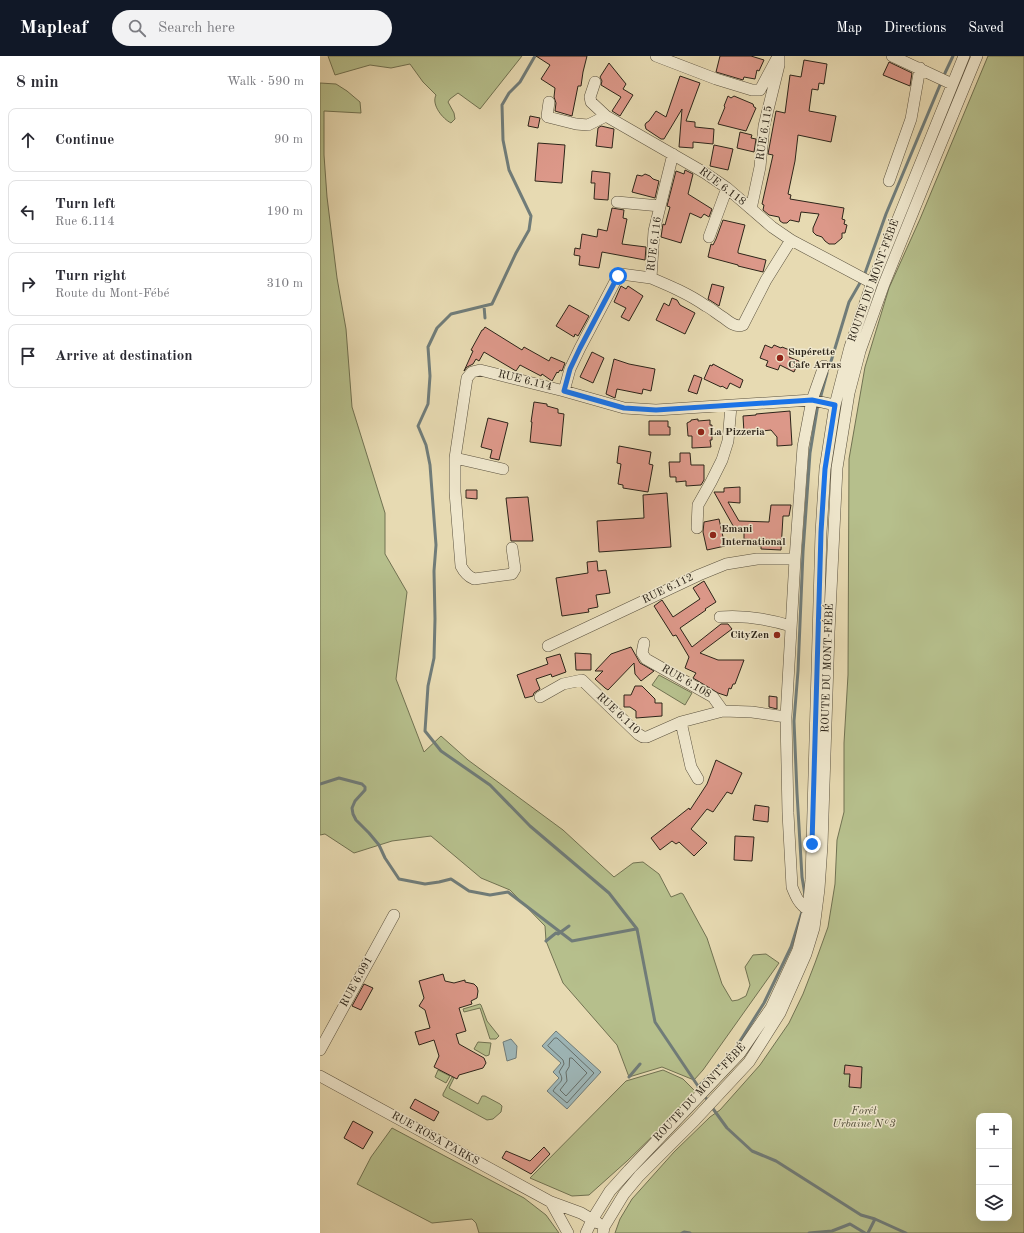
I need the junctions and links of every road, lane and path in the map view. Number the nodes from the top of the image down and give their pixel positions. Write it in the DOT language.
graph roads {
  1 [pos="656,56"];
  2 [pos="778,56"];
  3 [pos="892,56"];
  4 [pos="964,56"];
  5 [pos="977,56"];
  6 [pos="920,68"];
  7 [pos="595,82"];
  8 [pos="952,84"];
  9 [pos="549,102"];
  10 [pos="606,116"];
  11 [pos="673,154"];
  12 [pos="889,181"];
  13 [pos="727,188"];
  14 [pos="617,202"];
  15 [pos="660,206"];
  16 [pos="751,210"];
  17 [pos="709,237"];
  18 [pos="791,240"];
  19 [pos="651,278"];
  20 [pos="872,283"];
  21 [pos="824,366"];
  22 [pos="564,391"];
  23 [pos="812,400"];
  24 [pos="835,405"];
  25 [pos="731,406"];
  26 [pos="455,458"];
  27 [pos="504,469"];
  28 [pos="697,528"];
  29 [pos="512,548"];
  30 [pos="795,559"];
  31 [pos="720,617"];
  32 [pos="792,626"];
  33 [pos="644,643"];
  34 [pos="548,646"];
  35 [pos="540,697"];
  36 [pos="723,711"];
  37 [pos="786,717"];
  38 [pos="681,722"];
  39 [pos="698,779"];
  40 [pos="808,910"];
  41 [pos="394,915"];
  42 [pos="320,1050"];
  43 [pos="320,1076"];
  44 [pos="551,1202"];
  45 [pos="592,1220"];
  46 [pos="603,1230"];
  47 [pos="568,1233"];
  48 [pos="586,1233"];
  1 -- 2 [label="street"];
  2 -- 16 [label="street, RUE 6.115"];
  3 -- 6 [label="street"];
  4 -- 8 [label="street, ROUTE DU MONT-FÉBÉ"];
  5 -- 46 [label="street, ROUTE DU MONT-FÉBÉ"];
  6 -- 8 [label="street"];
  6 -- 12 [label="street"];
  7 -- 10 [label="street, RUE 6.118"];
  8 -- 20 [label="street, ROUTE DU MONT-FÉBÉ"];
  9 -- 10 [label="street"];
  10 -- 11 [label="street, RUE 6.118"];
  11 -- 13 [label="street, RUE 6.118"];
  11 -- 15 [label="street, RUE 6.116"];
  13 -- 16 [label="street, RUE 6.118"];
  13 -- 17 [label="street"];
  14 -- 15 [label="street"];
  15 -- 19 [label="street, RUE 6.116"];
  16 -- 18 [label="street, RUE 6.118"];
  18 -- 19 [label="street, RUE 6.116"];
  18 -- 20 [label="street, RUE 6.118"];
  19 -- 22 [label="street"];
  20 -- 24 [label="street, ROUTE DU MONT-FÉBÉ"];
  21 -- 23 [label="street"];
  22 -- 25 [label="street, RUE 6.114"];
  22 -- 26 [label="street, RUE 6.114"];
  23 -- 24 [label="street, RUE 6.114"];
  23 -- 25 [label="street, RUE 6.114"];
  23 -- 30 [label="street"];
  24 -- 40 [label="street, ROUTE DU MONT-FÉBÉ"];
  25 -- 28 [label="street"];
  26 -- 27 [label="street"];
  26 -- 29 [label="street, RUE 6.114"];
  30 -- 32 [label="street"];
  30 -- 34 [label="street, RUE 6.112"];
  31 -- 32 [label="street"];
  32 -- 37 [label="street"];
  33 -- 36 [label="street, RUE 6.108"];
  35 -- 38 [label="street, RUE 6.110"];
  36 -- 37 [label="street"];
  36 -- 38 [label="street, RUE 6.110"];
  37 -- 40 [label="street"];
  38 -- 39 [label="street"];
  40 -- 45 [label="street, ROUTE DU MONT-FÉBÉ"];
  41 -- 42 [label="street, RUE 6.091"];
  43 -- 44 [label="street, RUE ROSA PARKS"];
  44 -- 45 [label="street, RUE ROSA PARKS"];
  44 -- 47 [label="street"];
  45 -- 46 [label="street, RUE ROSA PARKS"];
  45 -- 48 [label="street, ROUTE DU MONT-FÉBÉ"];
}
